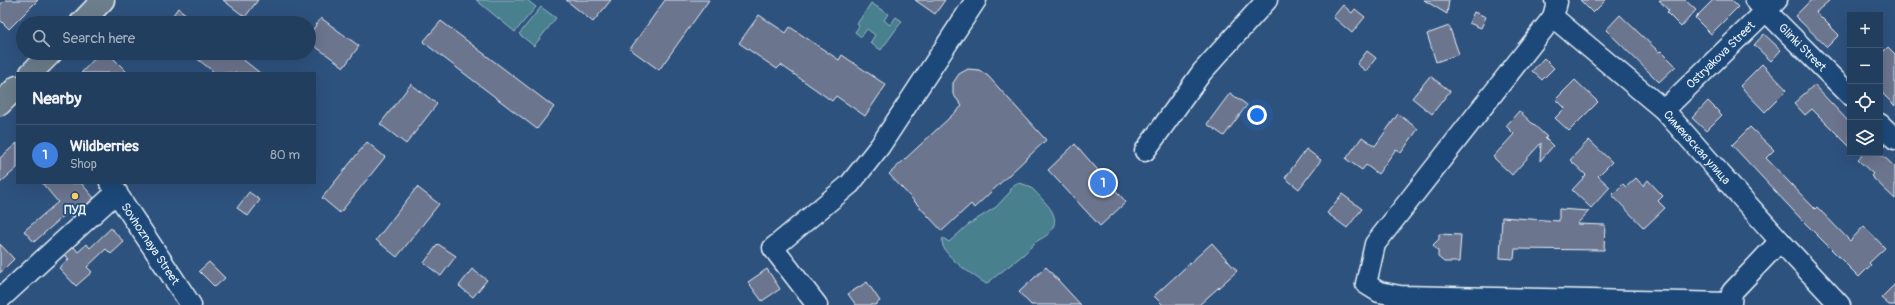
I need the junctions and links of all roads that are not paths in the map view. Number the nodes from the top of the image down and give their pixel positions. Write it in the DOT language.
graph roads {
  1 [pos="103,0"];
  2 [pos="976,0"];
  3 [pos="1267,0"];
  4 [pos="1766,4"];
  5 [pos="1556,5"];
  6 [pos="88,16"];
  7 [pos="44,60"];
  8 [pos="32,72"];
  9 [pos="16,88"];
  10 [pos="1847,92"];
  11 [pos="0,104"];
  12 [pos="1664,110"];
  13 [pos="1883,127"];
  14 [pos="1895,139"];
  15 [pos="1145,151"];
  16 [pos="114,188"];
  17 [pos="1780,241"];
  18 [pos="0,299"];
  19 [pos="191,305"];
  20 [pos="817,305"];
  21 [pos="1840,305"];
  1 -- 6 [label="main road"];
  2 -- 20 [label="street"];
  3 -- 15 [label="street"];
  4 -- 10 [label="street, Glinki Street"];
  4 -- 12 [label="street, Ostryakova Street"];
  5 -- 12 [label="street, Симеизская улица"];
  5 -- 17 [label="street"];
  7 -- 8 [label="main road"];
  9 -- 11 [label="main road"];
  12 -- 17 [label="street, Симеизская улица"];
  13 -- 14 [label="street"];
  16 -- 18 [label="street"];
  16 -- 19 [label="street, Sovhoznaya Street"];
  17 -- 21 [label="street, Симеизская улица"];
}
